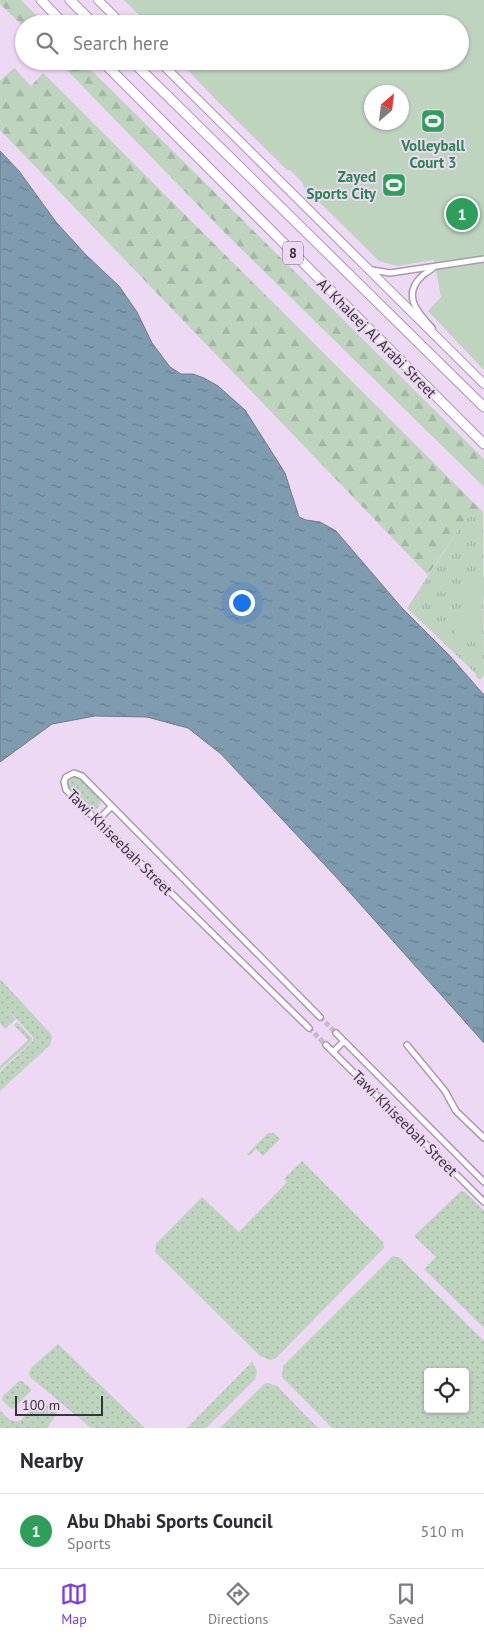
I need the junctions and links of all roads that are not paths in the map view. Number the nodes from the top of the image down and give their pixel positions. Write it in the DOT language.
graph roads {
  1 [pos="41,0"];
  2 [pos="70,0"];
  3 [pos="98,0"];
  4 [pos="55,15"];
  5 [pos="85,15"];
  6 [pos="113,15"];
  7 [pos="111,70"];
  8 [pos="141,70"];
  9 [pos="168,70"];
  10 [pos="484,259"];
  11 [pos="367,267"];
  12 [pos="434,267"];
  13 [pos="439,339"];
  14 [pos="484,384"];
  15 [pos="484,407"];
  16 [pos="484,444"];
  17 [pos="111,807"];
  18 [pos="97,821"];
  19 [pos="320,1018"];
  20 [pos="309,1028"];
  21 [pos="336,1033"];
  22 [pos="344,1042"];
  23 [pos="326,1045"];
  24 [pos="407,1045"];
  25 [pos="334,1052"];
  26 [pos="484,1138"];
  27 [pos="484,1182"];
  28 [pos="484,1202"];
  1 -- 4 [label="highway"];
  2 -- 5 [label="highway"];
  3 -- 6 [label="main road"];
  7 -- 16 [label="highway, Al Khaleej Al Arabi Street / 8"];
  8 -- 15 [label="highway, Al Khaleej Al Arabi Street / 8"];
  9 -- 11 [label="main road"];
  10 -- 12 [label="street"];
  11 -- 12 [label="street"];
  11 -- 13 [label="main road"];
  12 -- 13 [label="street"];
  13 -- 14 [label="main road"];
  17 -- 18 [label="street"];
  17 -- 18 [label="street, Tawi Khiseebah Street"];
  17 -- 19 [label="street, Tawi Khiseebah Street"];
  18 -- 20 [label="street, Tawi Khiseebah Street"];
  21 -- 22 [label="street, Tawi Khiseebah Street"];
  22 -- 25 [label="street"];
  22 -- 27 [label="street, Tawi Khiseebah Street"];
  23 -- 25 [label="street, Tawi Khiseebah Street"];
  24 -- 26 [label="street"];
  25 -- 28 [label="street, Tawi Khiseebah Street"];
}
